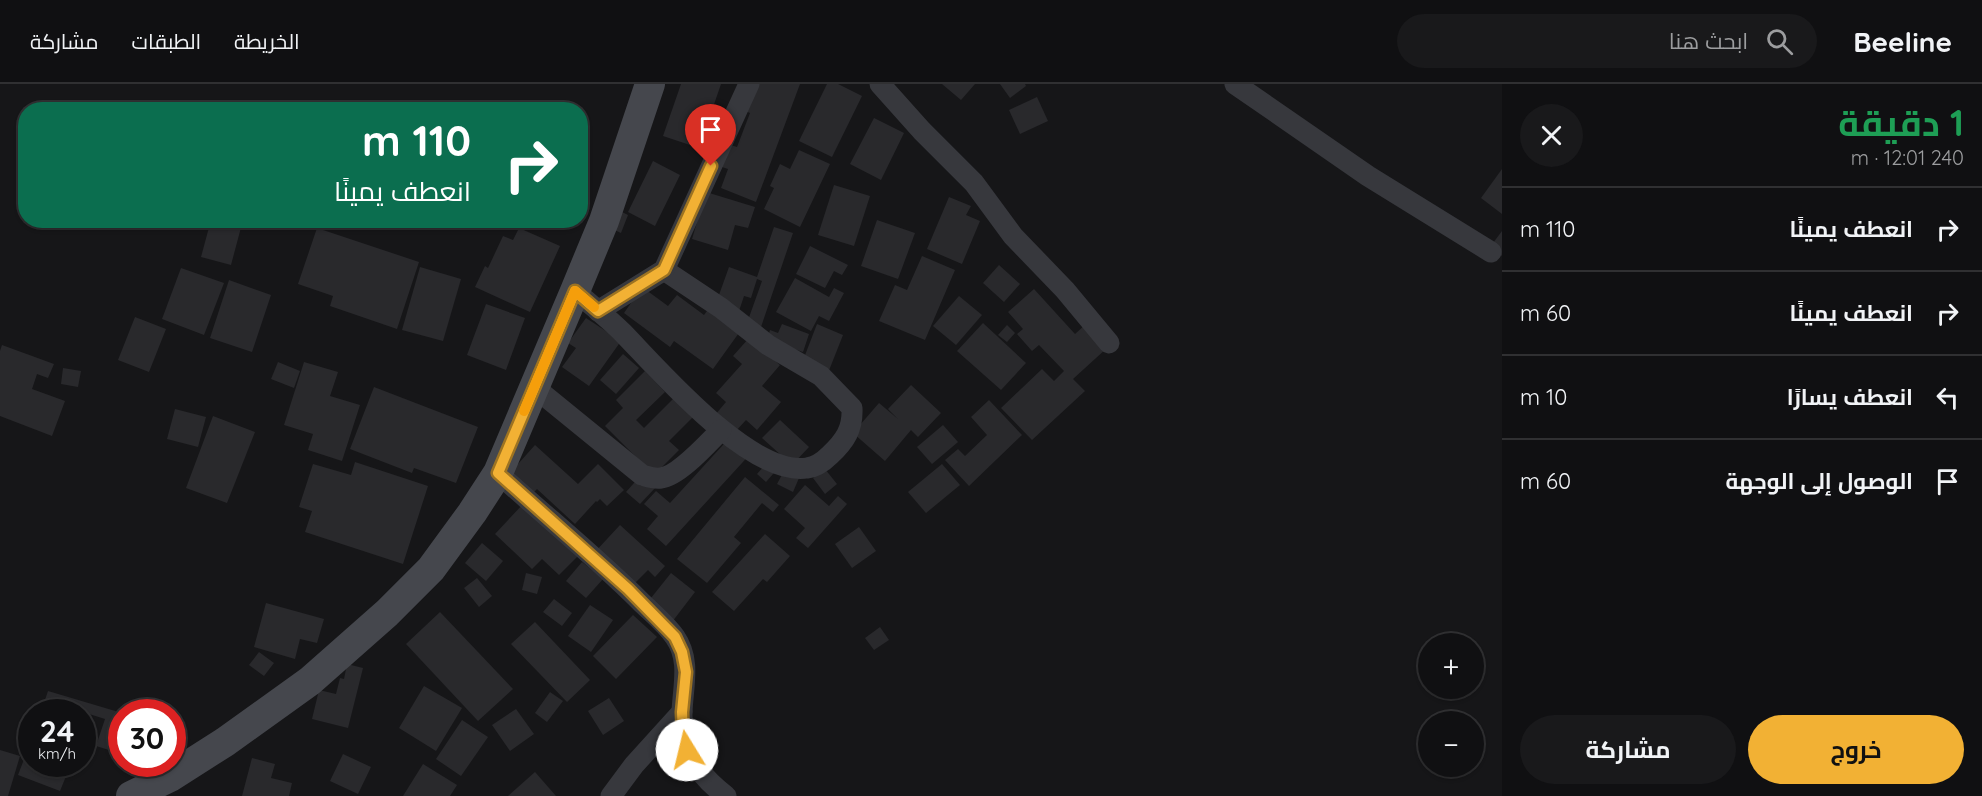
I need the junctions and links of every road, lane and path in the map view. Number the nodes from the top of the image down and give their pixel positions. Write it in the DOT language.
graph roads {
  1 [pos="650,84"];
  2 [pos="749,84"];
  3 [pos="880,84"];
  4 [pos="1235,84"];
  5 [pos="1491,252"];
  6 [pos="664,270"];
  7 [pos="575,291"];
  8 [pos="598,311"];
  9 [pos="1109,343"];
  10 [pos="534,387"];
  11 [pos="721,430"];
  12 [pos="498,473"];
  13 [pos="682,712"];
  14 [pos="131,796"];
  15 [pos="611,796"];
  16 [pos="726,796"];
  1 -- 7 [label="street"];
  2 -- 6 [label="street"];
  3 -- 9 [label="street"];
  4 -- 5 [label="street"];
  6 -- 8 [label="street"];
  6 -- 11 [label="street"];
  7 -- 8 [label="street"];
  7 -- 10 [label="street"];
  8 -- 11 [label="street"];
  10 -- 11 [label="street"];
  10 -- 12 [label="street"];
  12 -- 13 [label="street"];
  12 -- 14 [label="street"];
  13 -- 15 [label="street"];
  13 -- 16 [label="street"];
}
